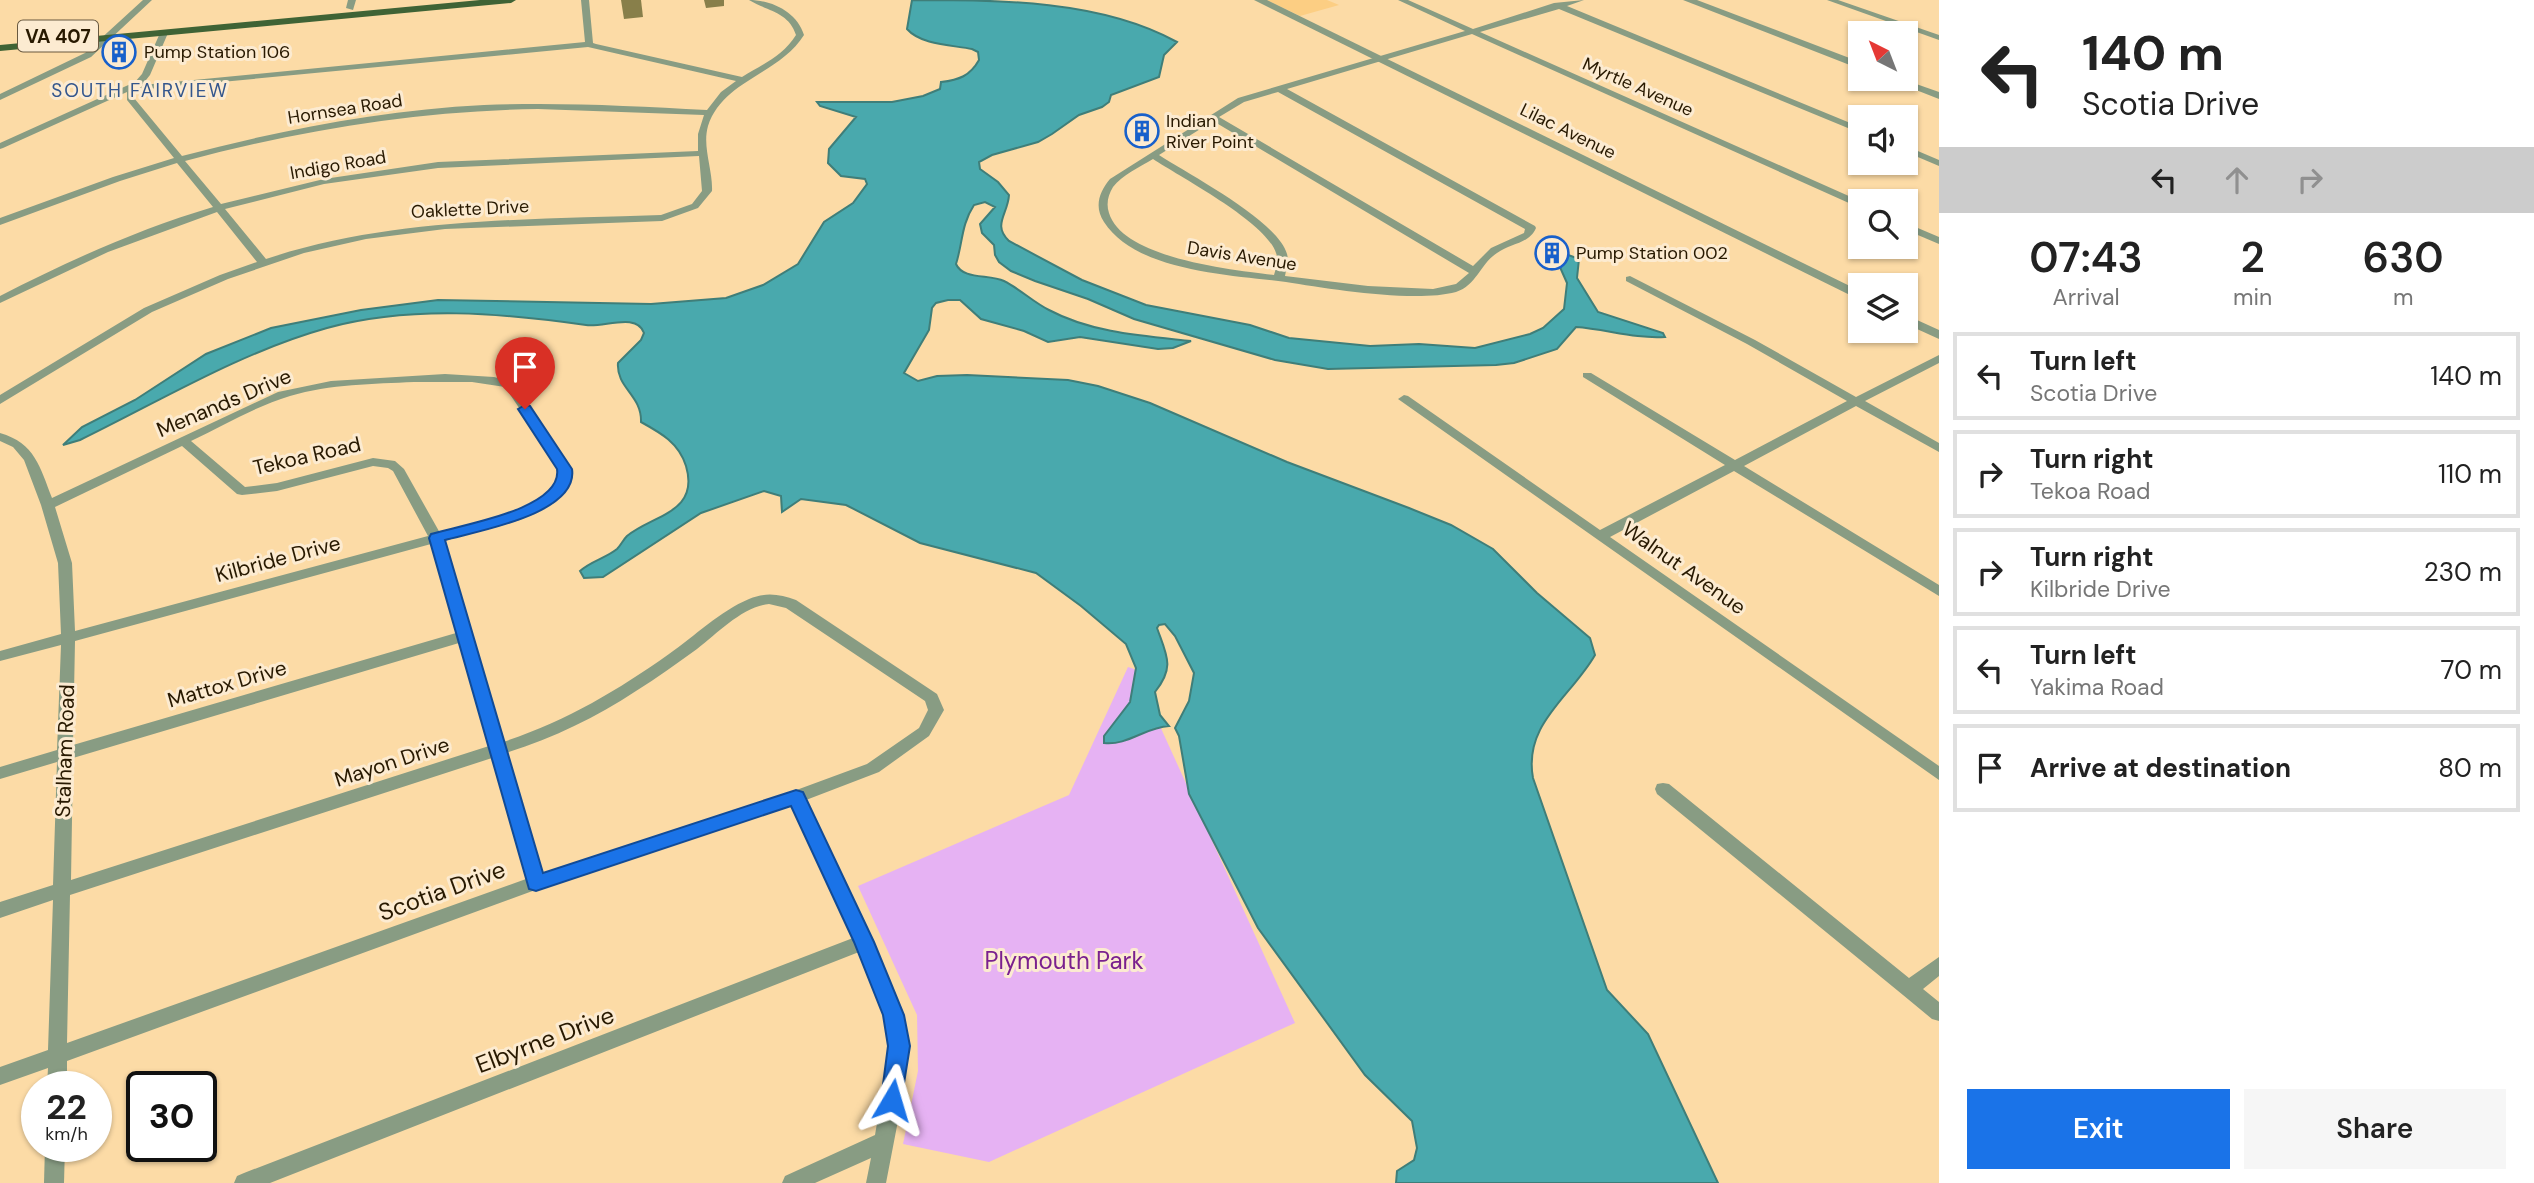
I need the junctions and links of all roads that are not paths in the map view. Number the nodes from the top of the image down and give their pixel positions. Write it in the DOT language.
graph roads {
  1 [pos="148,0"];
  2 [pos="438,0"];
  3 [pos="511,0"];
  4 [pos="585,0"];
  5 [pos="753,0"];
  6 [pos="1259,0"];
  7 [pos="1402,0"];
  8 [pos="1546,0"];
  9 [pos="1580,0"];
  10 [pos="1688,0"];
  11 [pos="1831,0"];
  12 [pos="351,4"];
  13 [pos="1560,6"];
  14 [pos="1473,32"];
  15 [pos="164,33"];
  16 [pos="112,35"];
  17 [pos="1939,38"];
  18 [pos="0,41"];
  19 [pos="589,44"];
  20 [pos="0,48"];
  21 [pos="1380,60"];
  22 [pos="1848,61"];
  23 [pos="741,79"];
  24 [pos="133,88"];
  25 [pos="1918,88"];
  26 [pos="1280,89"];
  27 [pos="1939,96"];
  28 [pos="0,97"];
  29 [pos="709,113"];
  30 [pos="1212,117"];
  31 [pos="1848,125"];
  32 [pos="0,146"];
  33 [pos="703,153"];
  34 [pos="1918,154"];
  35 [pos="1152,155"];
  36 [pos="180,160"];
  37 [pos="1939,163"];
  38 [pos="1848,200"];
  39 [pos="220,208"];
  40 [pos="0,222"];
  41 [pos="1918,231"];
  42 [pos="1939,241"];
  43 [pos="263,263"];
  44 [pos="1475,272"];
  45 [pos="1279,279"];
  46 [pos="1630,279"];
  47 [pos="1848,290"];
  48 [pos="0,300"];
  49 [pos="1918,325"];
  50 [pos="1939,335"];
  51 [pos="1939,358"];
  52 [pos="1587,375"];
  53 [pos="1404,399"];
  54 [pos="0,400"];
  55 [pos="1855,401"];
  56 [pos="0,437"];
  57 [pos="182,440"];
  58 [pos="1939,448"];
  59 [pos="1733,465"];
  60 [pos="560,489"];
  61 [pos="48,505"];
  62 [pos="1602,536"];
  63 [pos="436,538"];
  64 [pos="1939,591"];
  65 [pos="769,599"];
  66 [pos="466,636"];
  67 [pos="68,638"];
  68 [pos="0,656"];
  69 [pos="496,751"];
  70 [pos="65,754"];
  71 [pos="0,773"];
  72 [pos="1939,774"];
  73 [pos="1663,789"];
  74 [pos="796,797"];
  75 [pos="536,883"];
  76 [pos="61,891"];
  77 [pos="0,910"];
  78 [pos="864,942"];
  79 [pos="1939,965"];
  80 [pos="1909,989"];
  81 [pos="1939,1013"];
  82 [pos="58,1056"];
  83 [pos="58,1071"];
  84 [pos="0,1076"];
  85 [pos="883,1142"];
  86 [pos="55,1162"];
  87 [pos="54,1183"];
  88 [pos="244,1183"];
  89 [pos="792,1183"];
  90 [pos="876,1183"];
  1 -- 16 [label="street"];
  2 -- 12 [label="main road, VA 407"];
  3 -- 15 [label="main road, VA 407"];
  4 -- 19 [label="street"];
  5 -- 23 [label="street"];
  6 -- 21 [label="street, Lilac Avenue"];
  7 -- 14 [label="street, Myrtle Avenue"];
  8 -- 13 [label="street"];
  9 -- 13 [label="street, Davis Avenue"];
  10 -- 22 [label="street"];
  11 -- 17 [label="street"];
  12 -- 16 [label="main road, VA 407"];
  13 -- 14 [label="street, Davis Avenue"];
  13 -- 31 [label="street"];
  14 -- 21 [label="street, Davis Avenue"];
  14 -- 38 [label="street, Myrtle Avenue"];
  15 -- 16 [label="main road, VA 407"];
  15 -- 24 [label="street"];
  16 -- 18 [label="main road, VA 407"];
  16 -- 20 [label="main road, VA 407"];
  16 -- 28 [label="street"];
  19 -- 23 [label="street"];
  19 -- 24 [label="street"];
  21 -- 26 [label="street, Davis Avenue"];
  21 -- 47 [label="street, Lilac Avenue"];
  23 -- 29 [label="street"];
  24 -- 32 [label="street"];
  24 -- 36 [label="street"];
  25 -- 27 [label="street"];
  26 -- 30 [label="street, Davis Avenue"];
  26 -- 44 [label="street, Davis Avenue"];
  29 -- 33 [label="street, Oaklette Drive"];
  29 -- 36 [label="street, Hornsea Road"];
  30 -- 35 [label="street, Davis Avenue"];
  30 -- 44 [label="street"];
  33 -- 39 [label="street, Indigo Road"];
  33 -- 43 [label="street, Oaklette Drive"];
  34 -- 37 [label="street"];
  35 -- 45 [label="street"];
  35 -- 45 [label="street, Davis Avenue"];
  36 -- 39 [label="street"];
  36 -- 40 [label="street, Hornsea Road"];
  39 -- 43 [label="street"];
  39 -- 48 [label="street, Indigo Road"];
  41 -- 42 [label="street"];
  43 -- 54 [label="street, Oaklette Drive"];
  44 -- 45 [label="street, Davis Avenue"];
  46 -- 55 [label="street"];
  49 -- 50 [label="street"];
  51 -- 55 [label="street"];
  52 -- 59 [label="street"];
  53 -- 62 [label="street, Walnut Avenue"];
  55 -- 58 [label="street"];
  55 -- 59 [label="street"];
  56 -- 61 [label="street, Stalham Road"];
  57 -- 60 [label="street, Menands Drive"];
  57 -- 61 [label="street, Menands Drive"];
  57 -- 63 [label="street, Tekoa Road"];
  59 -- 62 [label="street"];
  59 -- 64 [label="street"];
  60 -- 63 [label="street, Kilbride Drive"];
  61 -- 67 [label="street, Stalham Road"];
  62 -- 72 [label="street, Walnut Avenue"];
  63 -- 66 [label="street, Tekoa Road"];
  63 -- 67 [label="street, Kilbride Drive"];
  65 -- 69 [label="street, Mayon Drive"];
  65 -- 74 [label="street, Scotia Drive"];
  66 -- 69 [label="street, Tekoa Road"];
  66 -- 70 [label="street, Mattox Drive"];
  67 -- 68 [label="street, Kilbride Drive"];
  67 -- 70 [label="street, Stalham Road"];
  69 -- 75 [label="street, Tekoa Road"];
  69 -- 76 [label="street, Mayon Drive"];
  70 -- 71 [label="street, Mattox Drive"];
  70 -- 76 [label="street, Stalham Road"];
  73 -- 80 [label="street"];
  74 -- 75 [label="street, Scotia Drive"];
  74 -- 78 [label="street"];
  75 -- 82 [label="street, Scotia Drive"];
  76 -- 77 [label="street, Mayon Drive"];
  76 -- 82 [label="street, Stalham Road"];
  78 -- 85 [label="street"];
  78 -- 88 [label="street, Elbyrne Drive"];
  79 -- 80 [label="street"];
  80 -- 81 [label="street"];
  82 -- 83 [label="street, Stalham Road"];
  82 -- 84 [label="street, Scotia Drive"];
  85 -- 89 [label="street"];
  85 -- 90 [label="street"];
  86 -- 87 [label="street"];
}
